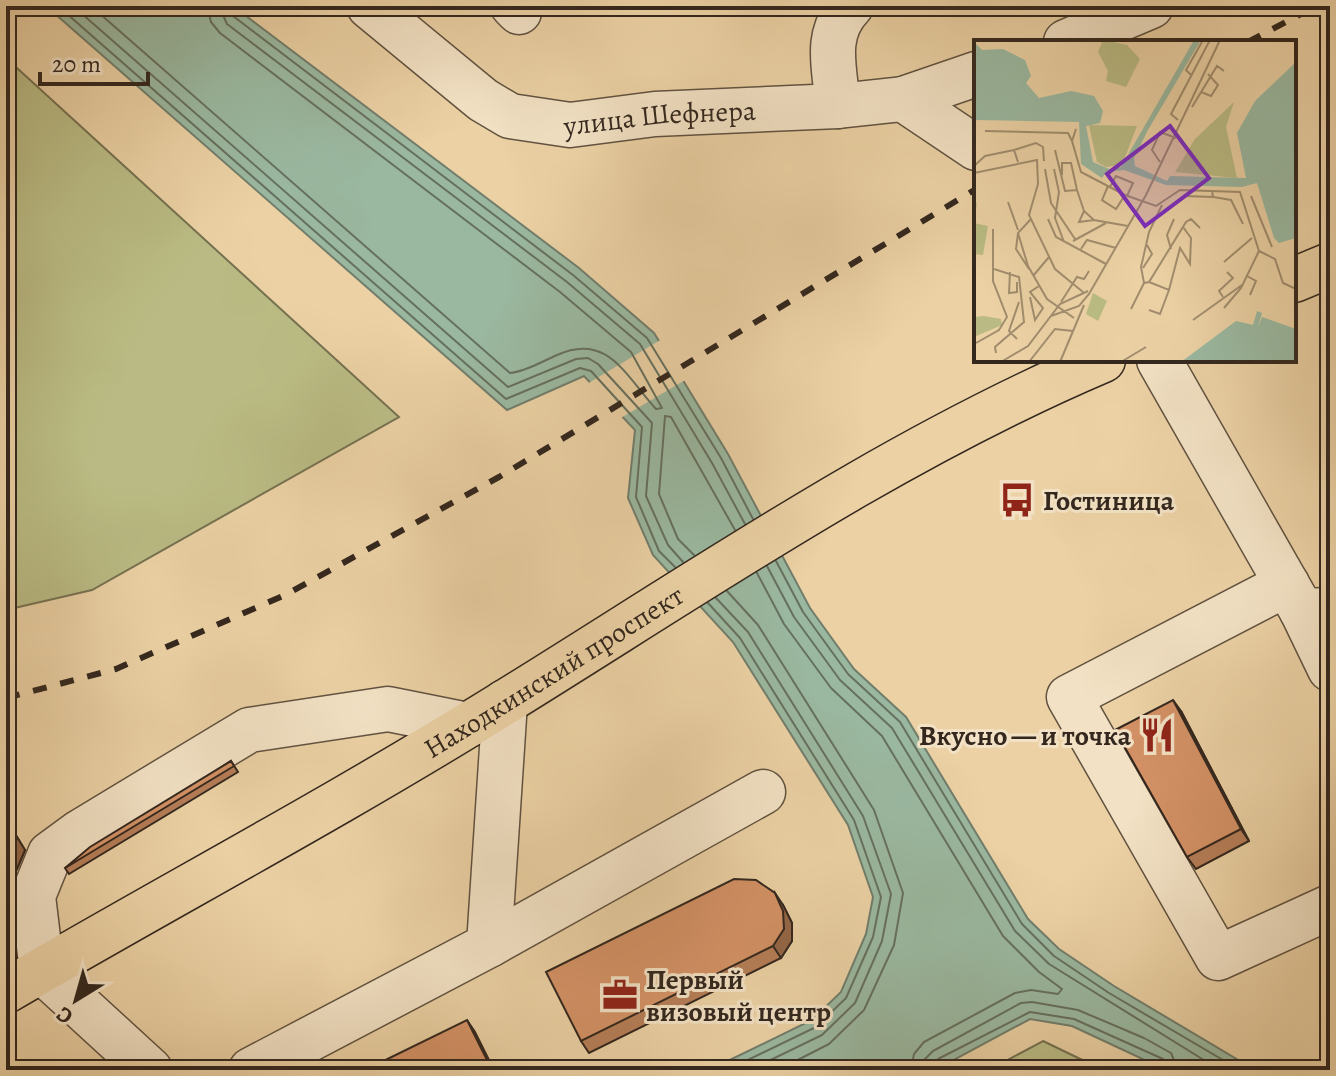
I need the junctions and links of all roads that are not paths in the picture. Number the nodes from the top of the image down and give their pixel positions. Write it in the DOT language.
graph roads {
  1 [pos="369,6"];
  2 [pos="851,6"];
  3 [pos="1151,6"];
  4 [pos="1071,40"];
  5 [pos="974,75"];
  6 [pos="903,99"];
  7 [pos="838,106"];
  8 [pos="974,147"];
  9 [pos="1330,265"];
  10 [pos="1296,279"];
  11 [pos="1098,362"];
  12 [pos="1160,362"];
  13 [pos="1306,602"];
  14 [pos="1330,669"];
  15 [pos="505,702"];
  16 [pos="468,725"];
  17 [pos="763,792"];
  18 [pos="1330,907"];
  19 [pos="489,945"];
  20 [pos="24,981"];
  21 [pos="150,1070"];
  22 [pos="251,1070"];
  1 -- 7 [label="street, улица Шефнера"];
  2 -- 7 [label="street"];
  3 -- 4 [label="street"];
  5 -- 6 [label="street, улица Шефнера"];
  6 -- 7 [label="street, улица Шефнера"];
  6 -- 8 [label="street"];
  9 -- 10 [label="main road"];
  11 -- 15 [label="main road, Находкинский проспект"];
  12 -- 13 [label="street"];
  13 -- 14 [label="street"];
  13 -- 18 [label="street"];
  15 -- 16 [label="main road, Находкинский проспект"];
  15 -- 19 [label="street"];
  16 -- 20 [label="main road, Находкинский проспект"];
  16 -- 20 [label="street"];
  17 -- 19 [label="street"];
  19 -- 22 [label="street"];
  20 -- 21 [label="street"];
}
